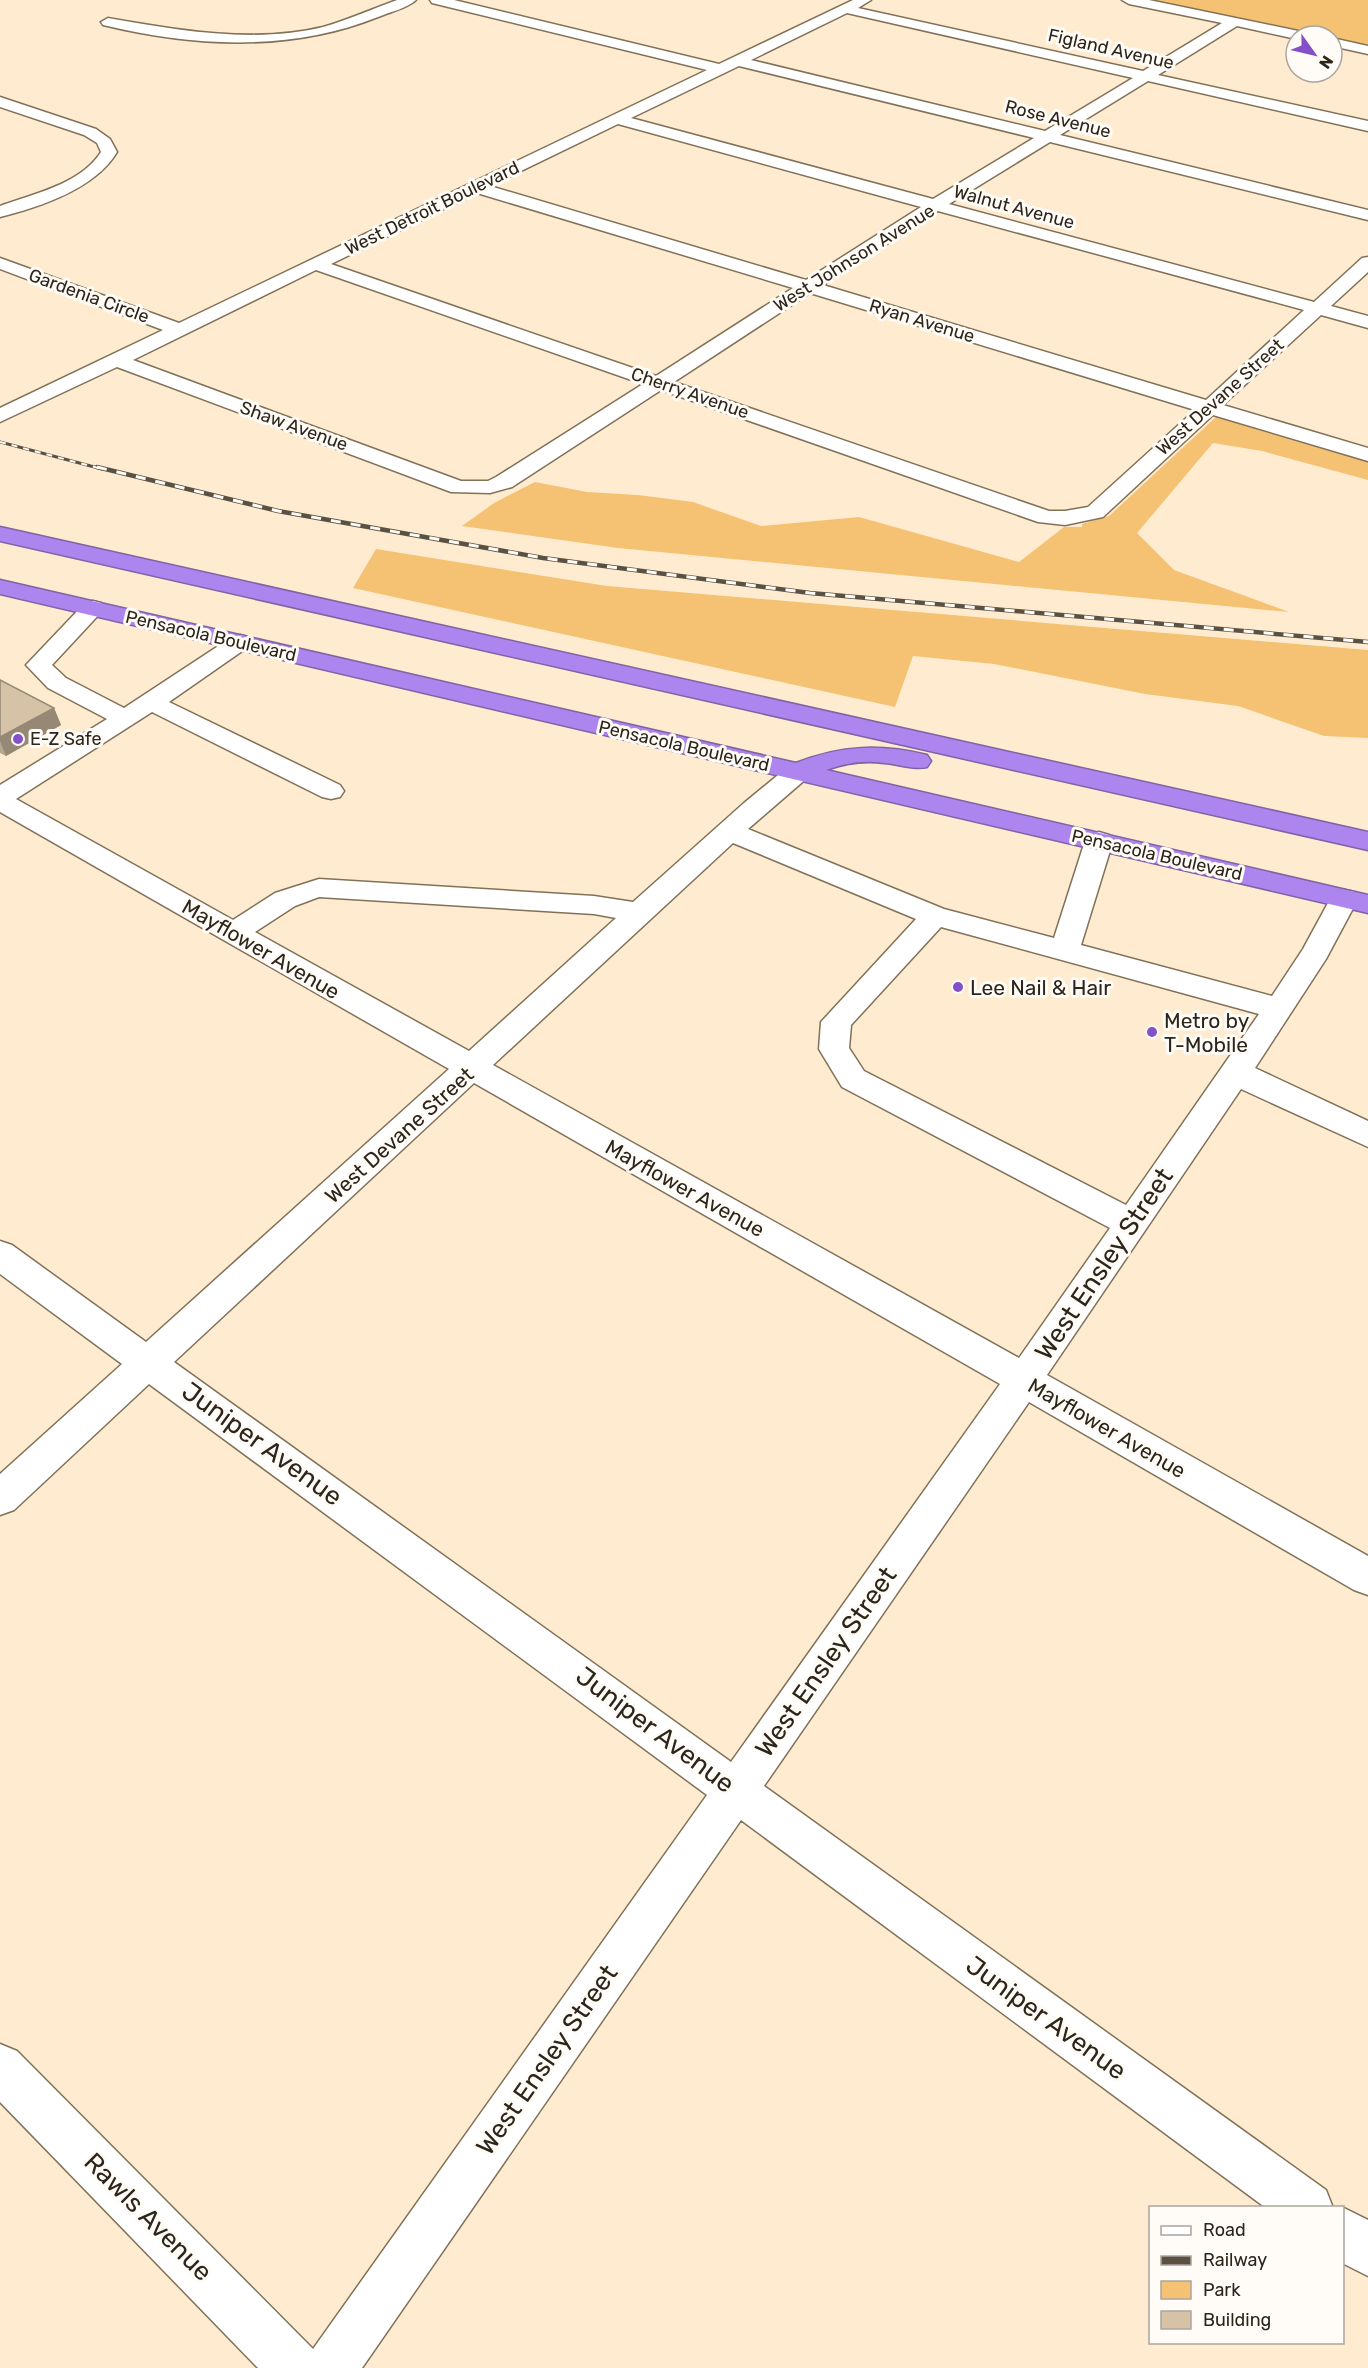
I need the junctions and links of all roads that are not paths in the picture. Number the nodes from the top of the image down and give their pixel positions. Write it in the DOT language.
graph roads {
  1 [pos="409,0"];
  2 [pos="438,0"];
  3 [pos="864,0"];
  4 [pos="1129,0"];
  5 [pos="845,9"];
  6 [pos="108,22"];
  7 [pos="1234,22"];
  8 [pos="1284,32"];
  9 [pos="1344,45"];
  10 [pos="1368,50"];
  11 [pos="738,61"];
  12 [pos="720,69"];
  13 [pos="1144,76"];
  14 [pos="0,102"];
  15 [pos="616,119"];
  16 [pos="1368,126"];
  17 [pos="1046,136"];
  18 [pos="475,187"];
  19 [pos="934,206"];
  20 [pos="0,212"];
  21 [pos="1368,215"];
  22 [pos="1368,262"];
  23 [pos="0,263"];
  24 [pos="315,264"];
  25 [pos="807,287"];
  26 [pos="1317,309"];
  27 [pos="1368,322"];
  28 [pos="178,329"];
  29 [pos="116,360"];
  30 [pos="658,382"];
  31 [pos="1210,407"];
  32 [pos="0,416"];
  33 [pos="1368,455"];
  34 [pos="472,488"];
  35 [pos="1065,518"];
  36 [pos="0,534"];
  37 [pos="0,552"];
  38 [pos="0,587"];
  39 [pos="382,596"];
  40 [pos="294,599"];
  41 [pos="93,608"];
  42 [pos="402,624"];
  43 [pos="240,642"];
  44 [pos="150,702"];
  45 [pos="125,718"];
  46 [pos="798,772"];
  47 [pos="331,791"];
  48 [pos="0,799"];
  49 [pos="1263,817"];
  50 [pos="729,831"];
  51 [pos="1368,841"];
  52 [pos="1099,842"];
  53 [pos="1356,901"];
  54 [pos="640,913"];
  55 [pos="935,916"];
  56 [pos="234,933"];
  57 [pos="1065,951"];
  58 [pos="1279,1010"];
  59 [pos="472,1068"];
  60 [pos="1236,1073"];
  61 [pos="1368,1135"];
  62 [pos="1130,1223"];
  63 [pos="0,1255"];
  64 [pos="149,1362"];
  65 [pos="1024,1380"];
  66 [pos="0,1498"];
  67 [pos="1368,1577"];
  68 [pos="735,1790"];
  69 [pos="0,2068"];
  70 [pos="1305,2206"];
  71 [pos="1344,2233"];
  72 [pos="1368,2251"];
  73 [pos="295,2368"];
  74 [pos="331,2368"];
  1 -- 6 [label="street"];
  2 -- 12 [label="street"];
  3 -- 5 [label="street, West Detroit Boulevard"];
  4 -- 7 [label="street"];
  5 -- 11 [label="street, West Detroit Boulevard"];
  5 -- 13 [label="street, Figland Avenue"];
  7 -- 8 [label="street"];
  7 -- 13 [label="street, West Johnson Avenue"];
  9 -- 10 [label="street"];
  11 -- 12 [label="street, West Detroit Boulevard"];
  11 -- 17 [label="street, Rose Avenue"];
  12 -- 15 [label="street, West Detroit Boulevard"];
  13 -- 16 [label="street, Figland Avenue"];
  13 -- 17 [label="street, West Johnson Avenue"];
  14 -- 20 [label="street"];
  15 -- 18 [label="street, West Detroit Boulevard"];
  15 -- 19 [label="street, Walnut Avenue"];
  17 -- 19 [label="street, West Johnson Avenue"];
  17 -- 21 [label="street, Rose Avenue"];
  18 -- 24 [label="street, West Detroit Boulevard"];
  18 -- 25 [label="street, Ryan Avenue"];
  19 -- 25 [label="street, West Johnson Avenue"];
  19 -- 26 [label="street, Walnut Avenue"];
  22 -- 26 [label="street, West Devane Street"];
  23 -- 28 [label="street, Gardenia Circle"];
  24 -- 28 [label="street, West Detroit Boulevard"];
  24 -- 30 [label="street, Cherry Avenue"];
  25 -- 30 [label="street, West Johnson Avenue"];
  25 -- 31 [label="street, Ryan Avenue"];
  26 -- 27 [label="street, Walnut Avenue"];
  26 -- 31 [label="street, West Devane Street"];
  28 -- 29 [label="street, West Detroit Boulevard"];
  29 -- 32 [label="street, West Detroit Boulevard"];
  29 -- 34 [label="street, Shaw Avenue"];
  30 -- 34 [label="street, West Johnson Avenue"];
  30 -- 35 [label="street, Cherry Avenue"];
  31 -- 33 [label="street, Ryan Avenue"];
  31 -- 35 [label="street, West Devane Street"];
  36 -- 40 [label="highway"];
  37 -- 40 [label="highway"];
  38 -- 41 [label="highway, Pensacola Boulevard"];
  39 -- 42 [label="highway"];
  40 -- 42 [label="highway"];
  41 -- 43 [label="highway, Pensacola Boulevard"];
  41 -- 45 [label="street"];
  42 -- 49 [label="highway"];
  43 -- 44 [label="street"];
  43 -- 46 [label="highway, Pensacola Boulevard"];
  44 -- 45 [label="street"];
  44 -- 47 [label="street"];
  45 -- 48 [label="street"];
  46 -- 49 [label="highway"];
  46 -- 50 [label="street, West Devane Street"];
  46 -- 52 [label="highway, Pensacola Boulevard"];
  48 -- 56 [label="street, Mayflower Avenue"];
  49 -- 51 [label="highway"];
  50 -- 54 [label="street, West Devane Street"];
  50 -- 55 [label="street"];
  52 -- 53 [label="highway, Pensacola Boulevard"];
  52 -- 57 [label="street"];
  53 -- 58 [label="street, West Ensley Street"];
  54 -- 56 [label="street"];
  54 -- 59 [label="street, West Devane Street"];
  55 -- 57 [label="street"];
  55 -- 62 [label="street"];
  56 -- 59 [label="street, Mayflower Avenue"];
  57 -- 58 [label="street"];
  58 -- 60 [label="street, West Ensley Street"];
  59 -- 64 [label="street, West Devane Street"];
  59 -- 65 [label="street, Mayflower Avenue"];
  60 -- 61 [label="street"];
  60 -- 62 [label="street, West Ensley Street"];
  62 -- 65 [label="street, West Ensley Street"];
  63 -- 64 [label="street, Juniper Avenue"];
  64 -- 66 [label="street, West Devane Street"];
  64 -- 68 [label="street, Juniper Avenue"];
  65 -- 67 [label="street, Mayflower Avenue"];
  65 -- 68 [label="street, West Ensley Street"];
  68 -- 70 [label="street, Juniper Avenue"];
  68 -- 74 [label="street, West Ensley Street"];
  69 -- 73 [label="street, Rawls Avenue"];
  71 -- 72 [label="street"];
}
